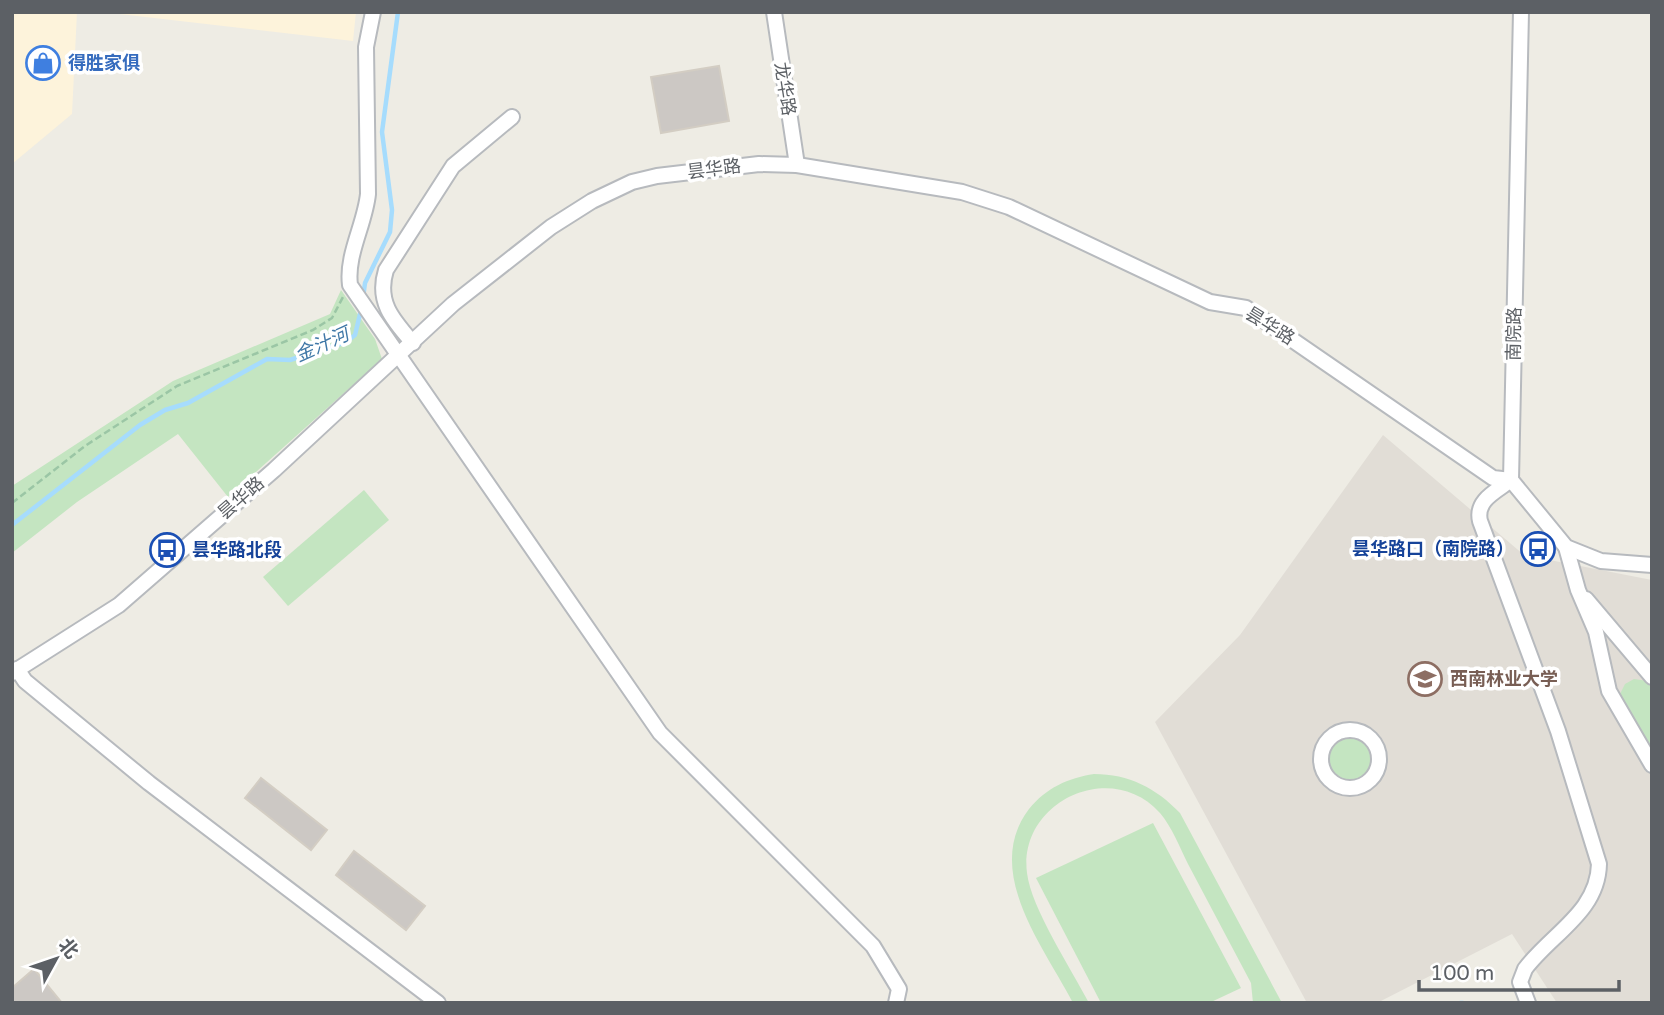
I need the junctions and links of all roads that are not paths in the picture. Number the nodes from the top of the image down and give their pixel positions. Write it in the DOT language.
graph roads {
  1 [pos="373,12"];
  2 [pos="774,12"];
  3 [pos="1521,12"];
  4 [pos="512,117"];
  5 [pos="797,165"];
  6 [pos="413,343"];
  7 [pos="398,357"];
  8 [pos="1511,480"];
  9 [pos="1566,547"];
  10 [pos="1652,565"];
  11 [pos="1578,590"];
  12 [pos="15,671"];
  13 [pos="1652,677"];
  14 [pos="1330,737"];
  15 [pos="1652,765"];
  16 [pos="438,1003"];
  17 [pos="896,1003"];
  18 [pos="1528,1003"];
  1 -- 7 [label="street"];
  2 -- 5 [label="street, 龙华路"];
  3 -- 8 [label="street, 南院路"];
  4 -- 6 [label="street"];
  5 -- 6 [label="street, 昙华路"];
  5 -- 8 [label="street, 昙华路"];
  6 -- 7 [label="street, 昙华路"];
  7 -- 12 [label="street, 昙华路"];
  7 -- 17 [label="street"];
  8 -- 9 [label="street"];
  8 -- 18 [label="street"];
  9 -- 10 [label="street"];
  9 -- 11 [label="street"];
  11 -- 13 [label="street"];
  11 -- 15 [label="street"];
  12 -- 16 [label="street"];
  14 -- 14 [label="street"];
}
